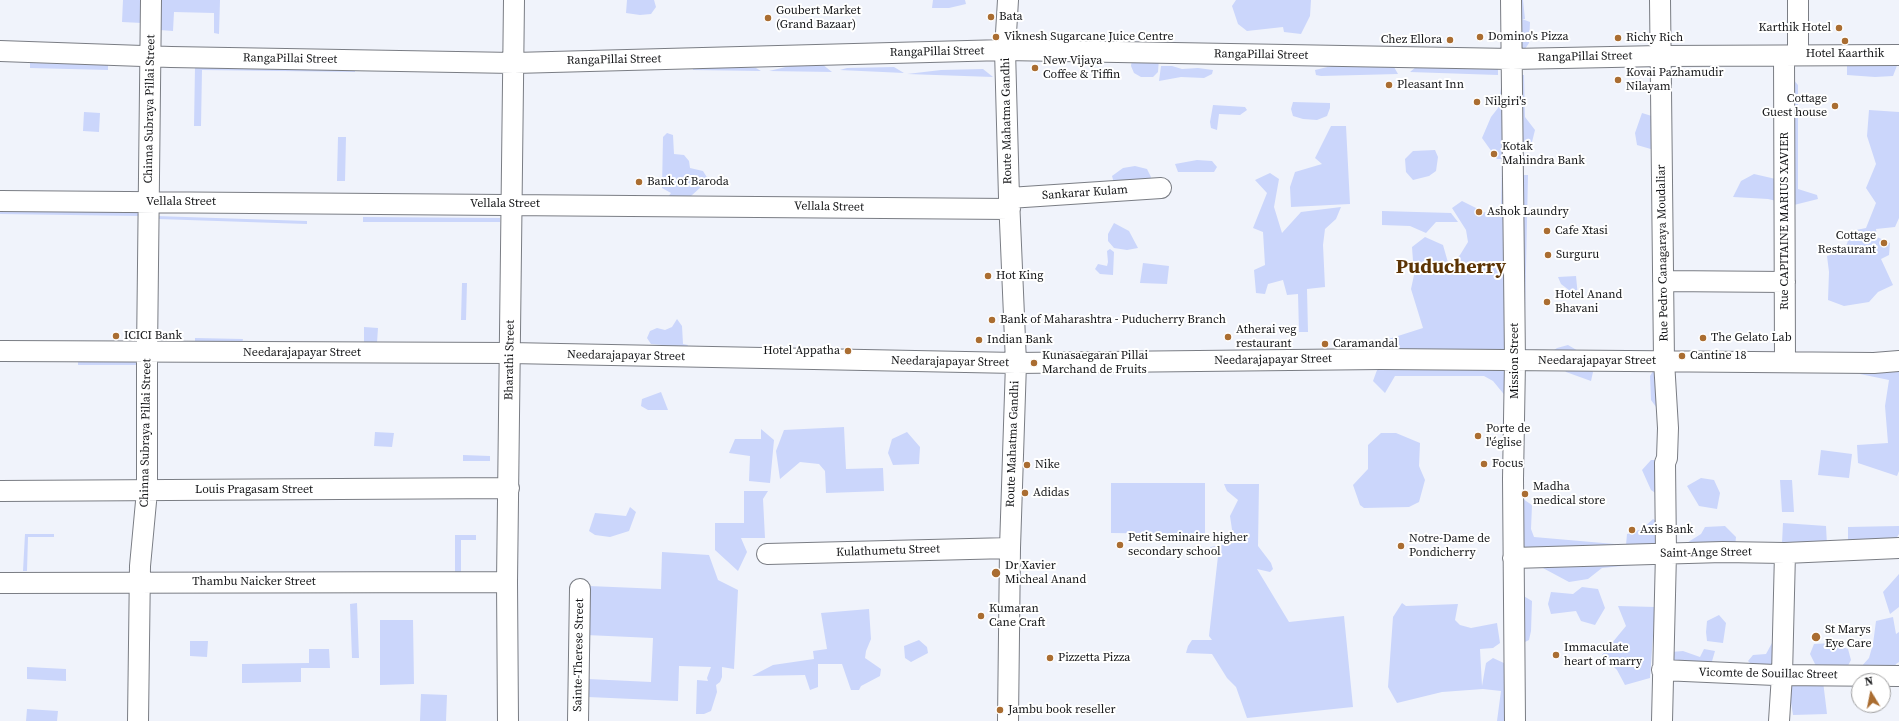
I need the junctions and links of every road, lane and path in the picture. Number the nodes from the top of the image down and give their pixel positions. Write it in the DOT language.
graph roads {
  1 [pos="151,0"];
  2 [pos="514,0"];
  3 [pos="1008,0"];
  4 [pos="1511,0"];
  5 [pos="1660,0"];
  6 [pos="1798,0"];
  7 [pos="1006,50"];
  8 [pos="0,51"];
  9 [pos="1791,55"];
  10 [pos="1899,55"];
  11 [pos="151,56"];
  12 [pos="1661,56"];
  13 [pos="1512,59"];
  14 [pos="514,63"];
  15 [pos="1161,188"];
  16 [pos="0,201"];
  17 [pos="150,202"];
  18 [pos="512,204"];
  19 [pos="1009,204"];
  20 [pos="1663,282"];
  21 [pos="1785,282"];
  22 [pos="0,351"];
  23 [pos="146,353"];
  24 [pos="510,354"];
  25 [pos="1516,361"];
  26 [pos="1664,361"];
  27 [pos="1899,361"];
  28 [pos="1785,362"];
  29 [pos="1016,364"];
  30 [pos="509,488"];
  31 [pos="0,491"];
  32 [pos="147,491"];
  33 [pos="1010,548"];
  34 [pos="1899,548"];
  35 [pos="1785,553"];
  36 [pos="767,554"];
  37 [pos="1666,554"];
  38 [pos="1513,558"];
  39 [pos="0,582"];
  40 [pos="140,582"];
  41 [pos="508,582"];
  42 [pos="580,590"];
  43 [pos="1662,670"];
  44 [pos="1782,675"];
  45 [pos="1899,676"];
  46 [pos="138,721"];
  47 [pos="508,721"];
  48 [pos="578,721"];
  49 [pos="1008,721"];
  50 [pos="1515,721"];
  51 [pos="1662,721"];
  52 [pos="1779,721"];
  1 -- 11 [label="street, Chinna Subraya Pillai Street"];
  2 -- 14 [label="street, Bharathi Street"];
  3 -- 7 [label="street, Route Mahatma Gandhi"];
  4 -- 13 [label="street, Mission Street"];
  5 -- 12 [label="street, Rue Pedro Canagaraya Moudaliar"];
  6 -- 9 [label="street, Rue CAPITAINE MARIUS XAVIER"];
  7 -- 13 [label="street, RangaPillai Street"];
  7 -- 14 [label="street, RangaPillai Street"];
  7 -- 19 [label="street, Route Mahatma Gandhi"];
  8 -- 11 [label="street, RangaPillai Street"];
  9 -- 10 [label="street, RangaPillai Street"];
  9 -- 12 [label="street, RangaPillai Street"];
  9 -- 21 [label="street, Rue CAPITAINE MARIUS XAVIER"];
  11 -- 14 [label="street, RangaPillai Street"];
  11 -- 17 [label="street, Chinna Subraya Pillai Street"];
  12 -- 13 [label="street, RangaPillai Street"];
  12 -- 20 [label="street, Rue Pedro Canagaraya Moudaliar"];
  13 -- 25 [label="street, Mission Street"];
  14 -- 18 [label="street, Bharathi Street"];
  15 -- 19 [label="street, Sankarar Kulam"];
  16 -- 17 [label="street, Vellala Street"];
  17 -- 18 [label="street, Vellala Street"];
  17 -- 23 [label="street, Chinna Subraya Pillai Street"];
  18 -- 19 [label="street, Vellala Street"];
  18 -- 24 [label="street, Bharathi Street"];
  19 -- 29 [label="street, Route Mahatma Gandhi"];
  20 -- 21 [label="street"];
  20 -- 26 [label="street, Rue Pedro Canagaraya Moudaliar"];
  21 -- 28 [label="street, Rue CAPITAINE MARIUS XAVIER"];
  22 -- 23 [label="street, Needarajapayar Street"];
  23 -- 24 [label="street, Needarajapayar Street"];
  23 -- 32 [label="street, Chinna Subraya Pillai Street"];
  24 -- 29 [label="street, Needarajapayar Street"];
  24 -- 30 [label="street, Bharathi Street"];
  25 -- 26 [label="street, Needarajapayar Street"];
  25 -- 29 [label="street, Needarajapayar Street"];
  25 -- 38 [label="street, Mission Street"];
  26 -- 28 [label="street, Needarajapayar Street"];
  26 -- 37 [label="street, Rue Pedro Canagaraya Moudaliar"];
  27 -- 28 [label="street, Needarajapayar Street"];
  29 -- 33 [label="street, Route Mahatma Gandhi"];
  30 -- 32 [label="street, Louis Pragasam Street"];
  30 -- 41 [label="street, Bharathi Street"];
  31 -- 32 [label="street, Louis Pragasam Street"];
  32 -- 40 [label="street, Chinna Subraya Pillai Street"];
  33 -- 36 [label="street, Kulathumetu Street"];
  33 -- 49 [label="street, Route Mahatma Gandhi"];
  34 -- 35 [label="street, Saint-Ange Street"];
  35 -- 37 [label="street, Saint-Ange Street"];
  35 -- 44 [label="street"];
  37 -- 38 [label="street, Saint-Ange Street"];
  37 -- 43 [label="street, Rue Pedro Canagaraya Moudaliar"];
  38 -- 50 [label="street, Mission Street"];
  39 -- 40 [label="street, Thambu Naicker Street"];
  40 -- 41 [label="street, Thambu Naicker Street"];
  40 -- 46 [label="street, Chinna Subraya Pillai Street"];
  41 -- 47 [label="street, Bharathi Street"];
  42 -- 48 [label="street, Sainte-Therese Street"];
  43 -- 44 [label="street, Vicomte de Souillac Street"];
  43 -- 51 [label="street, Rue Pedro Canagaraya Moudaliar"];
  44 -- 45 [label="street, Vicomte de Souillac Street"];
  44 -- 52 [label="street"];
}
